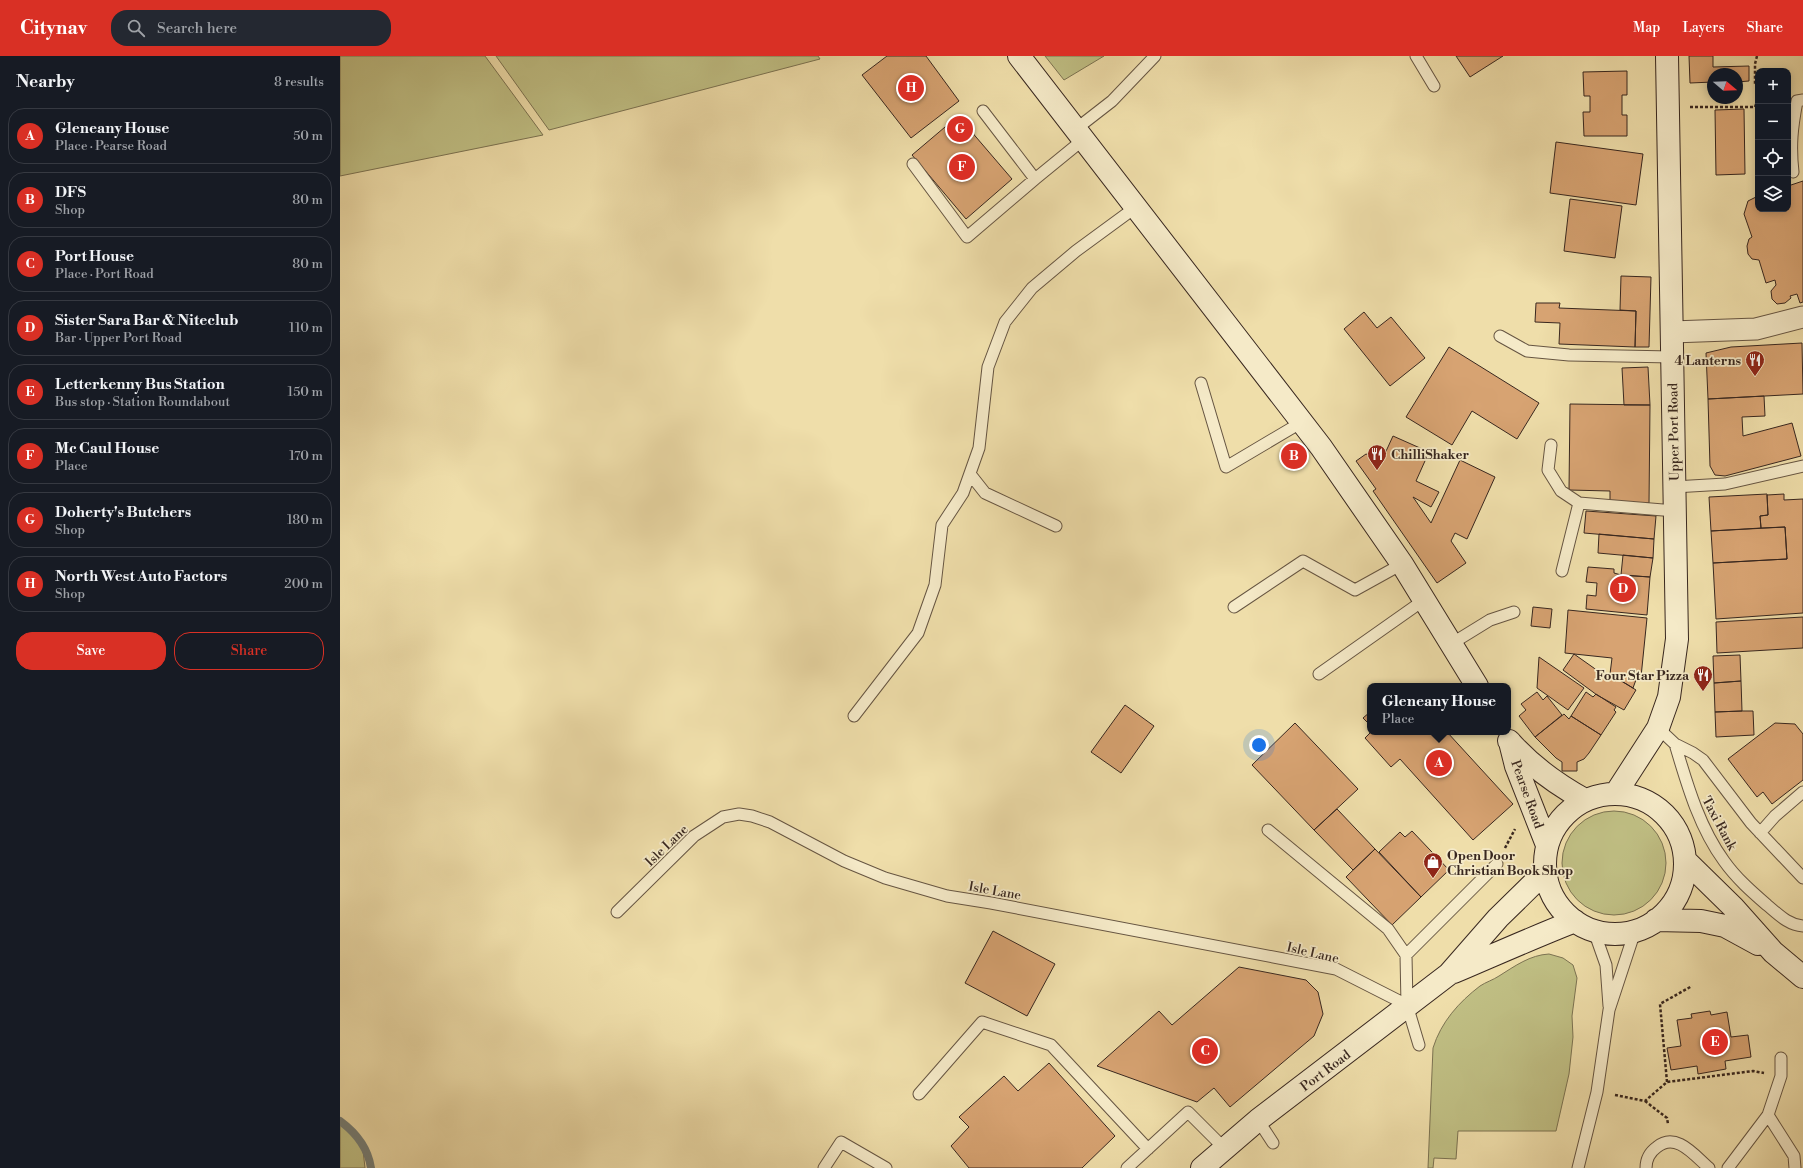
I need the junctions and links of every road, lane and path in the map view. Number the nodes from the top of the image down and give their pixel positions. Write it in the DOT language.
graph roads {
  1 [pos="1019,56"];
  2 [pos="1155,56"];
  3 [pos="1416,56"];
  4 [pos="1667,56"];
  5 [pos="1756,56"];
  6 [pos="1755,68"];
  7 [pos="1434,86"];
  8 [pos="1803,100"];
  9 [pos="1756,104"];
  10 [pos="1668,106"];
  11 [pos="983,111"];
  12 [pos="1080,134"];
  13 [pos="913,164"];
  14 [pos="1793,172"];
  15 [pos="1034,179"];
  16 [pos="1136,207"];
  17 [pos="1803,317"];
  18 [pos="1672,332"];
  19 [pos="1500,336"];
  20 [pos="1672,357"];
  21 [pos="1201,383"];
  22 [pos="1302,422"];
  23 [pos="1551,445"];
  24 [pos="1803,466"];
  25 [pos="970,474"];
  26 [pos="1674,487"];
  27 [pos="1579,503"];
  28 [pos="1675,512"];
  29 [pos="1056,526"];
  30 [pos="1402,564"];
  31 [pos="1562,571"];
  32 [pos="1424,600"];
  33 [pos="1234,606"];
  34 [pos="1514,612"];
  35 [pos="1451,644"];
  36 [pos="1319,674"];
  37 [pos="1474,683"];
  38 [pos="854,716"];
  39 [pos="1658,728"];
  40 [pos="1507,737"];
  41 [pos="1674,744"];
  42 [pos="1803,792"];
  43 [pos="1616,793"];
  44 [pos="1584,800"];
  45 [pos="1530,801"];
  46 [pos="1268,830"];
  47 [pos="1760,833"];
  48 [pos="1547,845"];
  49 [pos="1685,860"];
  50 [pos="1497,864"];
  51 [pos="1545,872"];
  52 [pos="1803,878"];
  53 [pos="618,912"];
  54 [pos="1656,920"];
  55 [pos="1575,921"];
  56 [pos="1803,926"];
  57 [pos="1594,931"];
  58 [pos="1635,931"];
  59 [pos="1773,952"];
  60 [pos="1406,954"];
  61 [pos="1449,974"];
  62 [pos="1803,977"];
  63 [pos="1692,986"];
  64 [pos="1407,1006"];
  65 [pos="1609,1010"];
  66 [pos="1419,1045"];
  67 [pos="1781,1058"];
  68 [pos="1781,1076"];
  69 [pos="1667,1082"];
  70 [pos="1597,1092"];
  71 [pos="919,1094"];
  72 [pos="1645,1101"];
  73 [pos="1768,1115"];
  74 [pos="1258,1120"];
  75 [pos="1672,1140"];
  76 [pos="1273,1143"];
  77 [pos="1224,1148"];
  78 [pos="1148,1149"];
  79 [pos="1204,1167"];
  80 [pos="824,1168"];
  81 [pos="886,1168"];
  82 [pos="1127,1168"];
  83 [pos="1578,1168"];
  84 [pos="1646,1168"];
  85 [pos="1709,1168"];
  86 [pos="1728,1168"];
  87 [pos="1794,1168"];
  1 -- 12 [label="main road"];
  2 -- 12 [label="lane"];
  3 -- 7 [label="lane"];
  4 -- 10 [label="main road, Upper Port Road"];
  5 -- 6 [label="path"];
  8 -- 14 [label="lane"];
  9 -- 10 [label="path"];
  10 -- 18 [label="main road, Upper Port Road"];
  11 -- 15 [label="lane"];
  12 -- 15 [label="lane"];
  12 -- 16 [label="main road"];
  13 -- 15 [label="lane"];
  16 -- 22 [label="main road"];
  16 -- 25 [label="lane"];
  17 -- 18 [label="street"];
  18 -- 20 [label="main road, Upper Port Road"];
  19 -- 20 [label="lane"];
  20 -- 26 [label="main road, Upper Port Road"];
  21 -- 22 [label="lane"];
  22 -- 30 [label="main road"];
  23 -- 27 [label="lane"];
  24 -- 26 [label="lane"];
  25 -- 29 [label="lane"];
  25 -- 38 [label="lane"];
  26 -- 28 [label="main road, Upper Port Road"];
  27 -- 28 [label="lane"];
  27 -- 31 [label="lane"];
  28 -- 39 [label="main road, Upper Port Road"];
  30 -- 32 [label="main road"];
  30 -- 33 [label="lane"];
  32 -- 35 [label="main road"];
  32 -- 36 [label="lane"];
  34 -- 35 [label="lane"];
  35 -- 37 [label="main road"];
  39 -- 41 [label="lane"];
  39 -- 43 [label="main road, Upper Port Road"];
  40 -- 44 [label="main road, Pearse Road"];
  40 -- 45 [label="main road, Pearse Road"];
  41 -- 47 [label="lane"];
  41 -- 56 [label="lane, Taxi Rank"];
  42 -- 47 [label="lane"];
  43 -- 44 [label="main road"];
  43 -- 49 [label="main road"];
  44 -- 48 [label="main road"];
  45 -- 48 [label="main road, Pearse Road"];
  45 -- 50 [label="path"];
  46 -- 60 [label="lane"];
  47 -- 52 [label="lane"];
  48 -- 51 [label="main road"];
  49 -- 54 [label="main road"];
  49 -- 59 [label="main road"];
  50 -- 60 [label="lane"];
  51 -- 55 [label="main road"];
  51 -- 61 [label="main road, Port Road"];
  53 -- 64 [label="lane, Isle Lane"];
  54 -- 58 [label="main road"];
  54 -- 59 [label="main road"];
  55 -- 57 [label="main road"];
  55 -- 61 [label="main road, Port Road"];
  57 -- 58 [label="main road"];
  57 -- 65 [label="lane"];
  58 -- 65 [label="lane"];
  59 -- 62 [label="main road"];
  60 -- 64 [label="lane"];
  61 -- 64 [label="main road, Port Road"];
  63 -- 69 [label="path"];
  64 -- 66 [label="lane"];
  64 -- 74 [label="main road, Port Road"];
  65 -- 70 [label="lane"];
  67 -- 68 [label="lane"];
  68 -- 69 [label="path"];
  68 -- 73 [label="lane"];
  69 -- 72 [label="path"];
  70 -- 72 [label="path"];
  70 -- 83 [label="lane"];
  71 -- 78 [label="lane"];
  72 -- 75 [label="path"];
  73 -- 86 [label="lane"];
  73 -- 87 [label="lane"];
  74 -- 76 [label="lane"];
  74 -- 77 [label="main road, Port Road"];
  75 -- 84 [label="lane"];
  75 -- 85 [label="lane"];
  77 -- 78 [label="lane"];
  77 -- 79 [label="main road, Port Road"];
  78 -- 82 [label="lane"];
  80 -- 81 [label="lane"];
}
